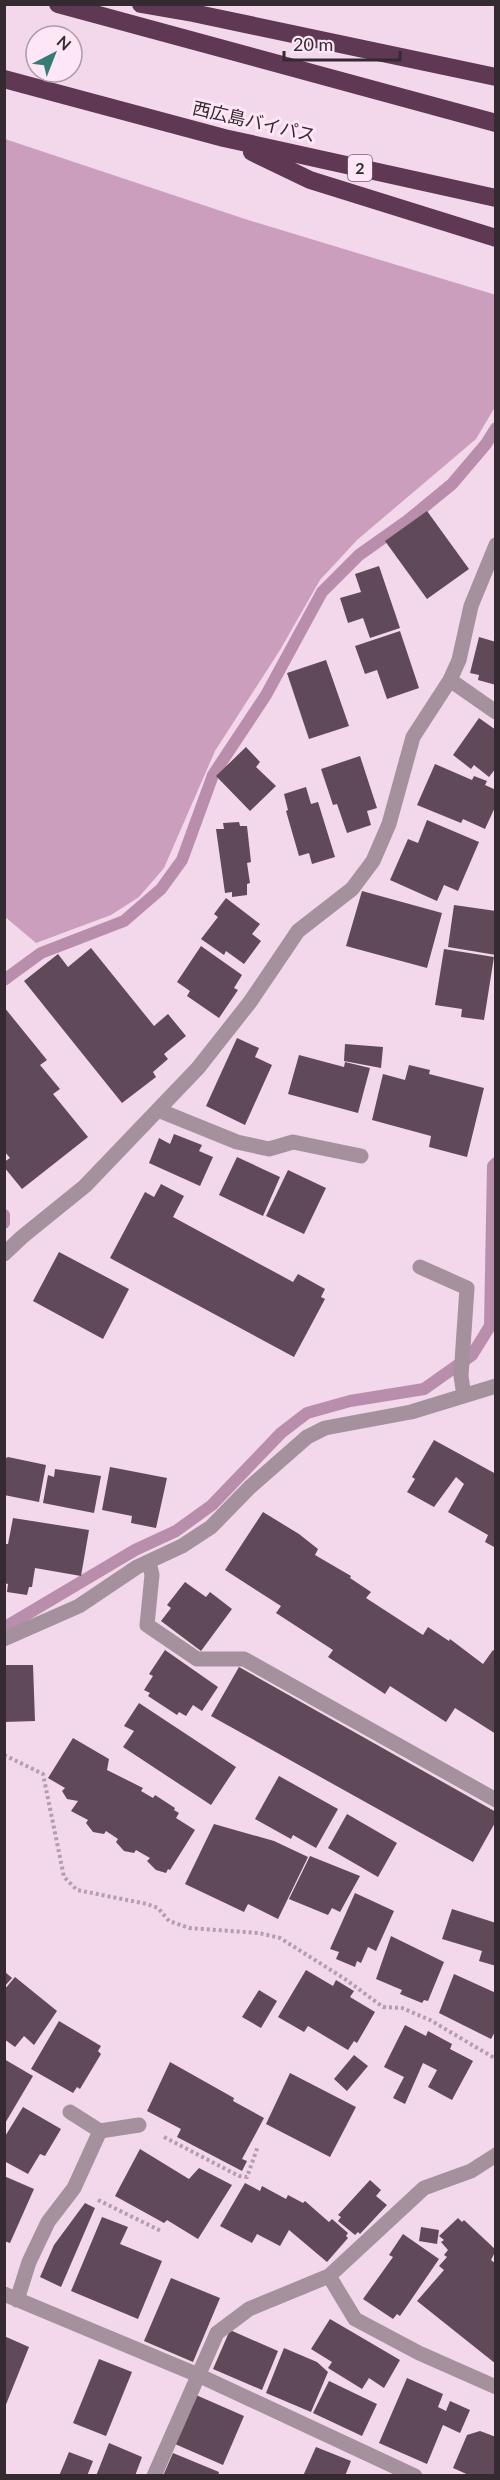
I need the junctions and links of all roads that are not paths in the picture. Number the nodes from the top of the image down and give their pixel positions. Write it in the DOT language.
graph roads {
  1 [pos="58,4"];
  2 [pos="141,4"];
  3 [pos="495,77"];
  4 [pos="4,79"];
  5 [pos="495,123"];
  6 [pos="224,138"];
  7 [pos="495,198"];
  8 [pos="495,238"];
  9 [pos="495,545"];
  10 [pos="450,680"];
  11 [pos="495,712"];
  12 [pos="158,1110"];
  13 [pos="361,1156"];
  14 [pos="4,1254"];
  15 [pos="420,1267"];
  16 [pos="495,1386"];
  17 [pos="464,1396"];
  18 [pos="149,1562"];
  19 [pos="4,1639"];
  20 [pos="495,1800"];
  21 [pos="70,2112"];
  22 [pos="139,2125"];
  23 [pos="100,2131"];
  24 [pos="495,2155"];
  25 [pos="329,2276"];
  26 [pos="11,2297"];
  27 [pos="198,2375"];
  28 [pos="495,2387"];
  29 [pos="154,2475"];
  30 [pos="415,2475"];
  1 -- 5 [label="highway"];
  2 -- 3 [label="highway"];
  4 -- 6 [label="highway, 西広島バイパス / 2"];
  6 -- 7 [label="highway, 西広島バイパス / 2"];
  6 -- 8 [label="highway"];
  9 -- 10 [label="street"];
  10 -- 11 [label="street"];
  10 -- 12 [label="street"];
  12 -- 13 [label="street"];
  12 -- 14 [label="street"];
  15 -- 17 [label="street"];
  16 -- 17 [label="street"];
  17 -- 18 [label="street"];
  18 -- 19 [label="street"];
  18 -- 20 [label="street"];
  21 -- 23 [label="street"];
  22 -- 23 [label="street"];
  23 -- 26 [label="street"];
  24 -- 25 [label="street"];
  25 -- 27 [label="street"];
  25 -- 28 [label="street"];
  26 -- 27 [label="street"];
  27 -- 29 [label="street"];
  27 -- 30 [label="street"];
}
